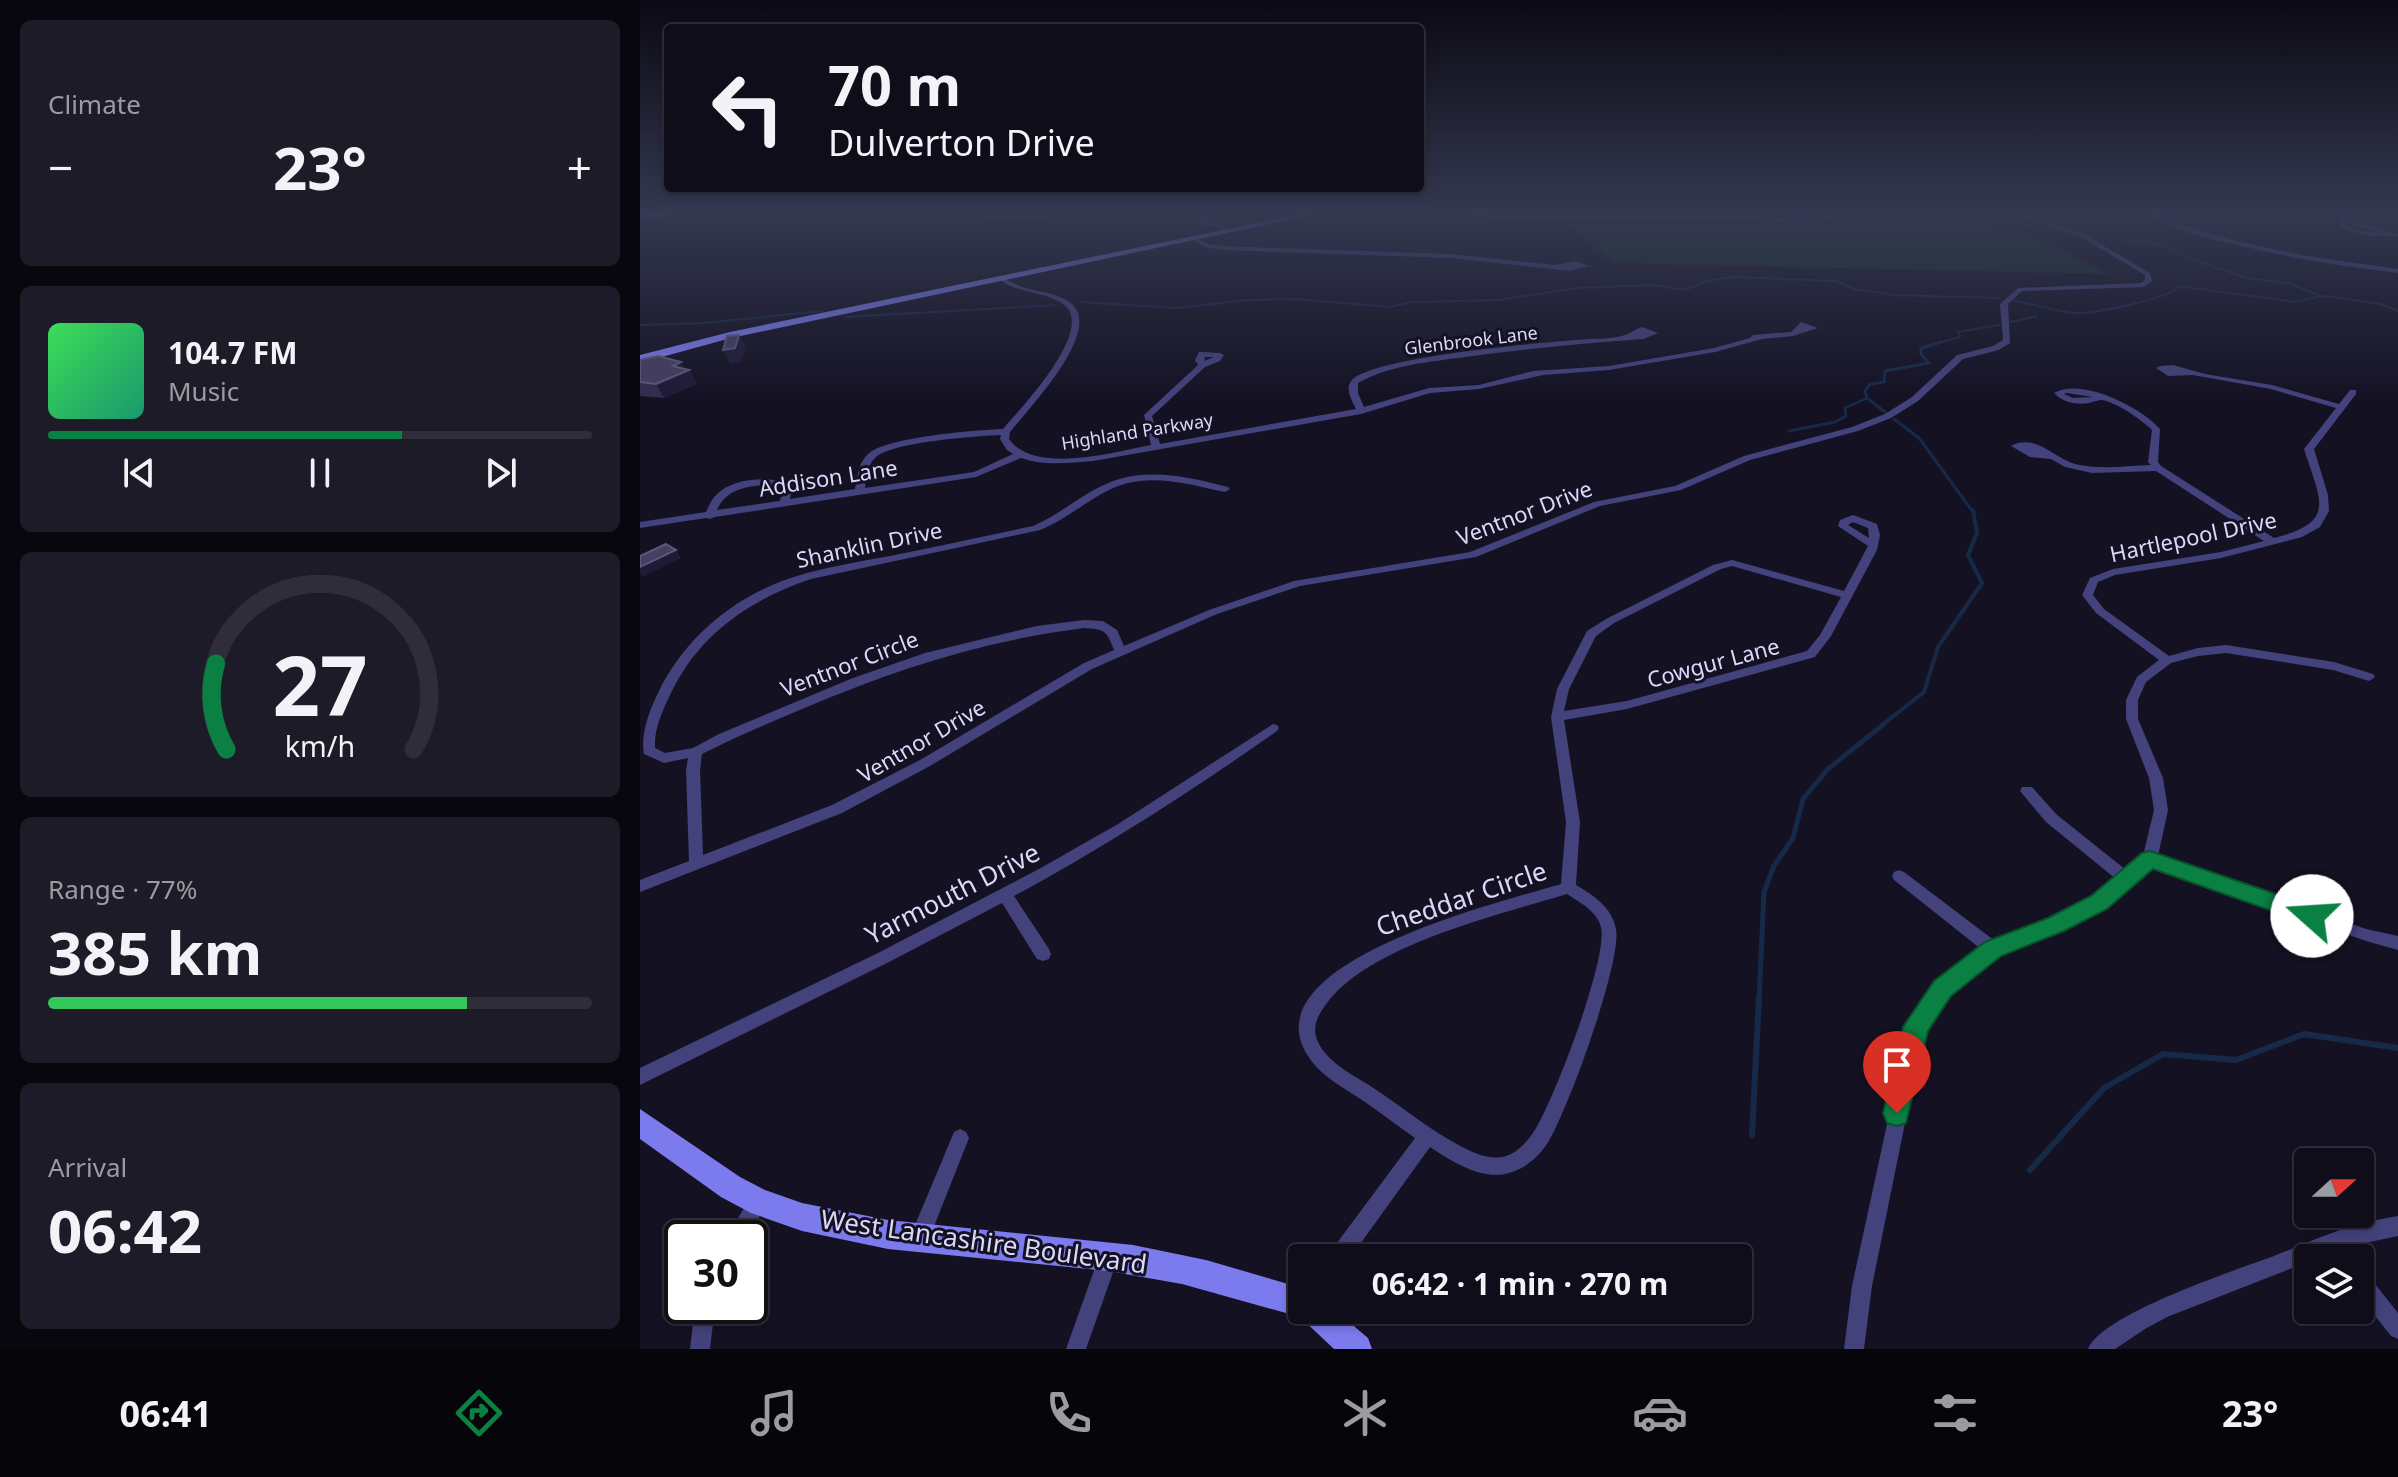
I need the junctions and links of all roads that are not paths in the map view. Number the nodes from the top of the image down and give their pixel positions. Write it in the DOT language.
graph roads {
  1 [pos="1021,275"];
  2 [pos="2148,275"];
  3 [pos="1002,279"];
  4 [pos="1793,334"];
  5 [pos="1625,338"];
  6 [pos="640,359"];
  7 [pos="1202,365"];
  8 [pos="2193,373"];
  9 [pos="2353,392"];
  10 [pos="2101,398"];
  11 [pos="2341,407"];
  12 [pos="1361,411"];
  13 [pos="1006,432"];
  14 [pos="1156,446"];
  15 [pos="1019,455"];
  16 [pos="2053,456"];
  17 [pos="2158,468"];
  18 [pos="1225,489"];
  19 [pos="859,493"];
  20 [pos="784,504"];
  21 [pos="710,516"];
  22 [pos="640,525"];
  23 [pos="2273,542"];
  24 [pos="1873,545"];
  25 [pos="1846,595"];
  26 [pos="1121,652"];
  27 [pos="2167,660"];
  28 [pos="2369,677"];
  29 [pos="1557,717"];
  30 [pos="1273,728"];
  31 [pos="696,752"];
  32 [pos="2027,791"];
  33 [pos="2150,859"];
  34 [pos="696,865"];
  35 [pos="1899,876"];
  36 [pos="2128,880"];
  37 [pos="640,886"];
  38 [pos="1568,888"];
  39 [pos="1005,895"];
  40 [pos="2398,943"];
  41 [pos="1993,949"];
  42 [pos="1043,954"];
  43 [pos="640,1077"];
  44 [pos="640,1122"];
  45 [pos="1427,1136"];
  46 [pos="960,1138"];
  47 [pos="759,1202"];
  48 [pos="748,1220"];
  49 [pos="2398,1226"];
  50 [pos="920,1237"];
  51 [pos="1348,1244"];
  52 [pos="2353,1244"];
  53 [pos="1108,1256"];
  54 [pos="2294,1264"];
  55 [pos="1288,1298"];
  56 [pos="2374,1299"];
  57 [pos="703,1324"];
  58 [pos="1328,1324"];
  59 [pos="2398,1329"];
  60 [pos="700,1349"];
  61 [pos="1076,1349"];
  62 [pos="1357,1349"];
  63 [pos="1854,1349"];
  64 [pos="2098,1349"];
  1 -- 3 [label="main road"];
  2 -- 26 [label="street, Ventnor Drive"];
  3 -- 6 [label="main road"];
  3 -- 13 [label="street"];
  4 -- 12 [label="street, Highland Parkway"];
  5 -- 12 [label="street, Glenbrook Lane"];
  7 -- 14 [label="street"];
  8 -- 11 [label="street"];
  9 -- 11 [label="street, Hartlepool Drive"];
  10 -- 17 [label="street"];
  11 -- 23 [label="street, Hartlepool Drive"];
  12 -- 14 [label="street, Highland Parkway"];
  13 -- 15 [label="street"];
  13 -- 19 [label="street"];
  14 -- 15 [label="street, Highland Parkway"];
  15 -- 19 [label="street, Addison Lane"];
  16 -- 17 [label="street"];
  17 -- 23 [label="street"];
  18 -- 31 [label="street, Shanklin Drive"];
  19 -- 20 [label="street, Addison Lane"];
  20 -- 21 [label="street, Addison Lane"];
  20 -- 21 [label="street"];
  21 -- 22 [label="street, Addison Lane"];
  23 -- 27 [label="street, Hartlepool Drive"];
  24 -- 25 [label="street, Cowgur Lane"];
  25 -- 29 [label="street, Cowgur Lane"];
  25 -- 29 [label="street"];
  26 -- 31 [label="street, Ventnor Circle"];
  26 -- 34 [label="street, Ventnor Drive"];
  27 -- 28 [label="street"];
  27 -- 33 [label="street"];
  29 -- 38 [label="street"];
  30 -- 39 [label="street, Yarmouth Drive"];
  31 -- 34 [label="street"];
  32 -- 36 [label="street"];
  33 -- 36 [label="street"];
  33 -- 40 [label="street"];
  34 -- 37 [label="street, Ventnor Drive"];
  35 -- 41 [label="street"];
  36 -- 41 [label="street"];
  38 -- 45 [label="street, Cheddar Circle"];
  38 -- 45 [label="street, Cheddar Circle"];
  39 -- 42 [label="street"];
  39 -- 43 [label="street, Yarmouth Drive"];
  41 -- 63 [label="street"];
  44 -- 47 [label="main road, West Lancashire Boulevard"];
  45 -- 51 [label="street"];
  46 -- 50 [label="street"];
  47 -- 48 [label="street"];
  47 -- 50 [label="main road, West Lancashire Boulevard"];
  49 -- 52 [label="street"];
  50 -- 53 [label="main road, West Lancashire Boulevard"];
  53 -- 55 [label="main road, West Lancashire Boulevard"];
  53 -- 61 [label="street"];
  54 -- 64 [label="street"];
  56 -- 59 [label="street"];
  57 -- 60 [label="street"];
  58 -- 62 [label="main road"];
}
